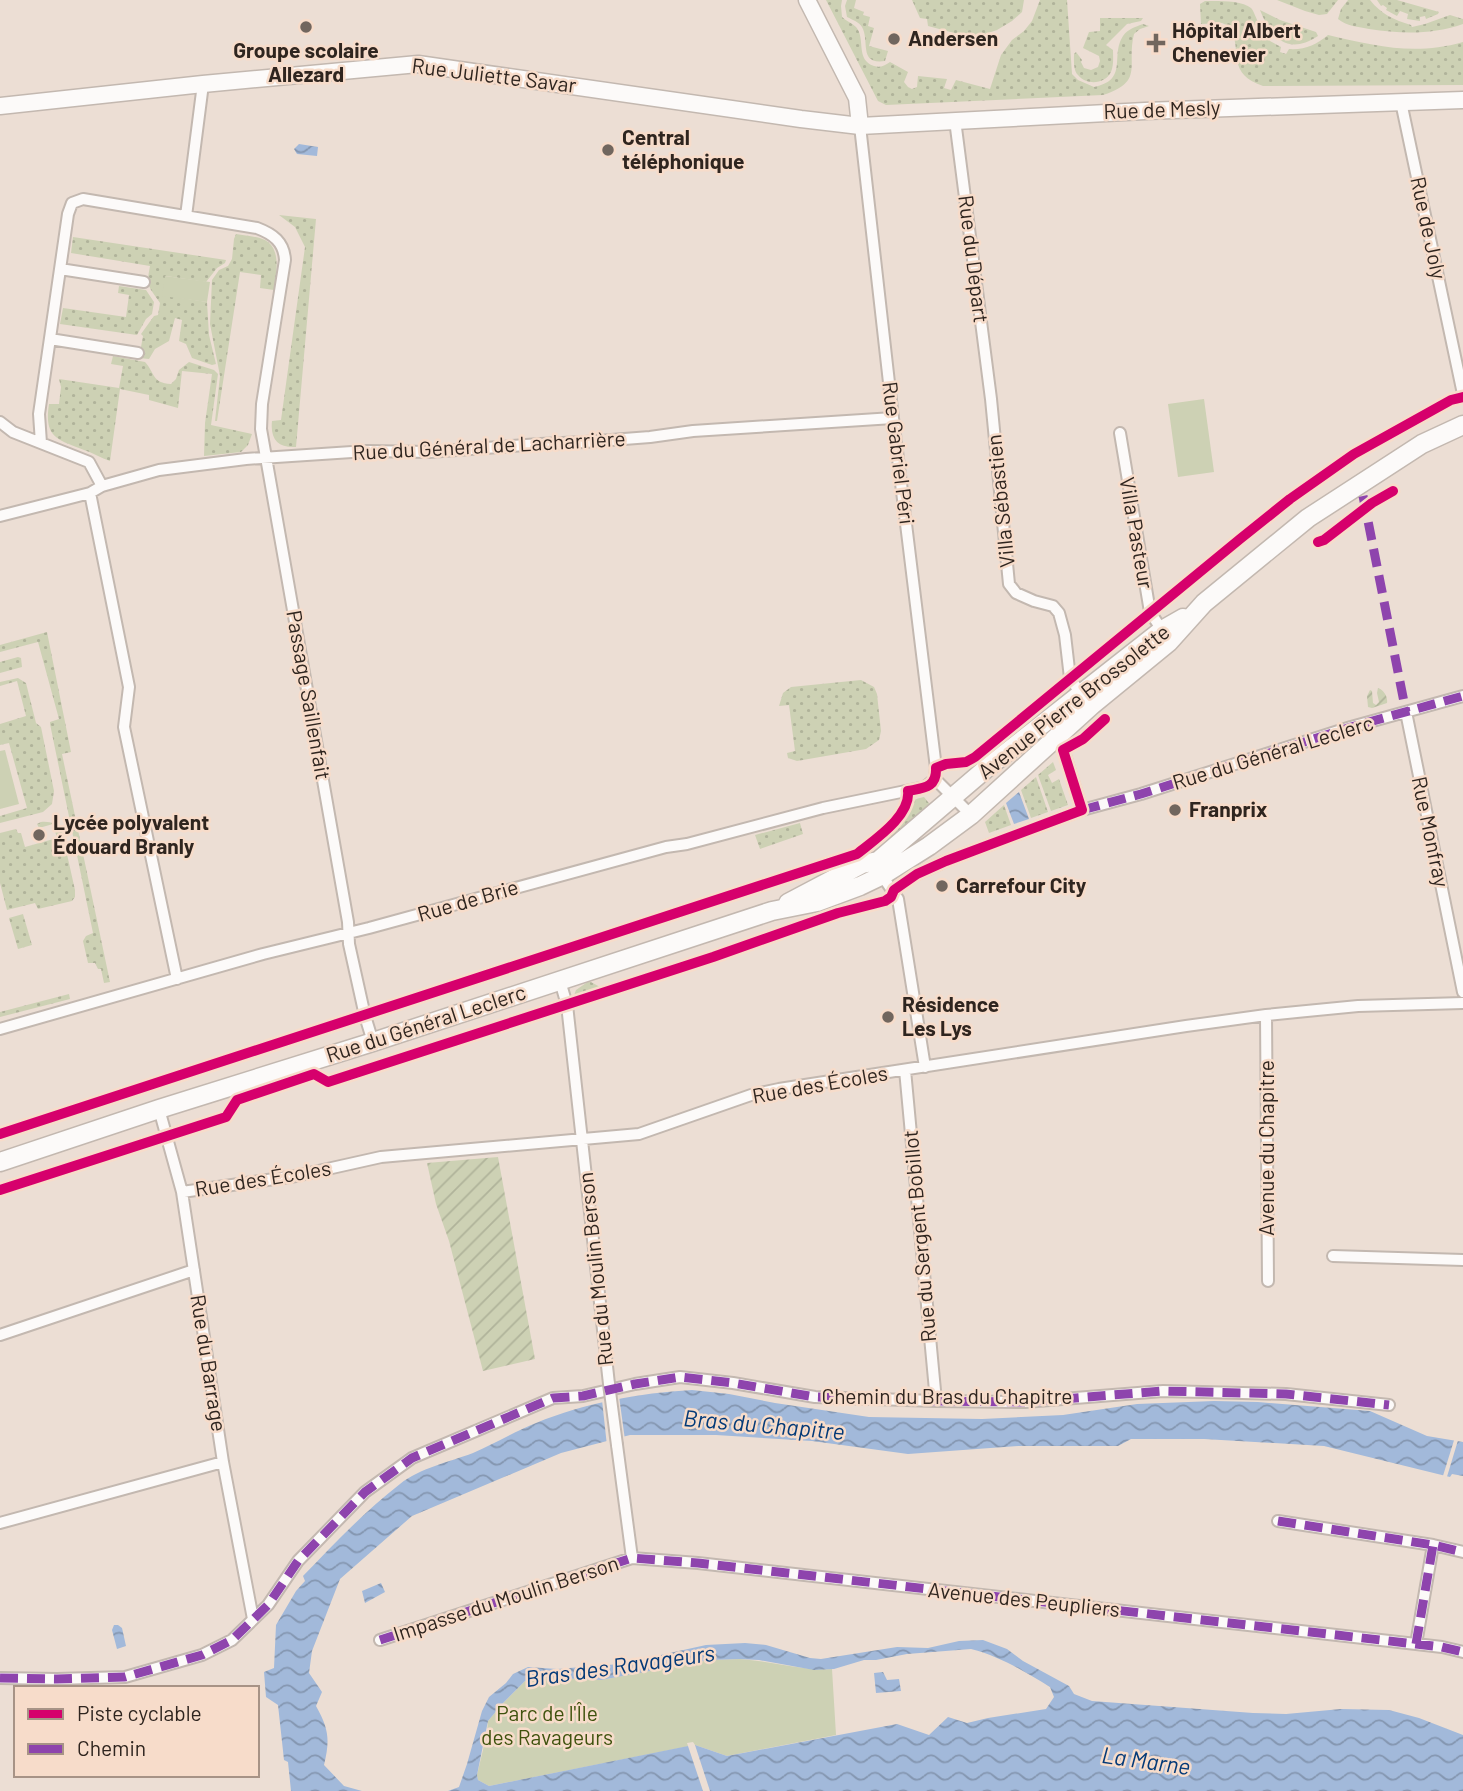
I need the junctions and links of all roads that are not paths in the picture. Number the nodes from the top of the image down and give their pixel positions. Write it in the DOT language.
graph roads {
  1 [pos="807,0"];
  2 [pos="203,83"];
  3 [pos="1463,100"];
  4 [pos="1401,102"];
  5 [pos="0,106"];
  6 [pos="955,120"];
  7 [pos="860,126"];
  8 [pos="186,216"];
  9 [pos="60,269"];
  10 [pos="144,282"];
  11 [pos="50,339"];
  12 [pos="138,353"];
  13 [pos="1463,394"];
  14 [pos="991,399"];
  15 [pos="893,418"];
  16 [pos="0,422"];
  17 [pos="1463,425"];
  18 [pos="1120,433"];
  19 [pos="41,443"];
  20 [pos="266,457"];
  21 [pos="102,486"];
  22 [pos="90,493"];
  23 [pos="0,516"];
  24 [pos="1197,609"];
  25 [pos="1162,630"];
  26 [pos="1081,694"];
  27 [pos="1463,696"];
  28 [pos="1406,712"];
  29 [pos="1059,736"];
  30 [pos="935,779"];
  31 [pos="953,797"];
  32 [pos="1082,810"];
  33 [pos="971,814"];
  34 [pos="885,875"];
  35 [pos="349,932"];
  36 [pos="177,979"];
  37 [pos="560,981"];
  38 [pos="1463,992"];
  39 [pos="1463,1003"];
  40 [pos="1266,1015"];
  41 [pos="0,1029"];
  42 [pos="373,1042"];
  43 [pos="925,1066"];
  44 [pos="905,1070"];
  45 [pos="159,1109"];
  46 [pos="582,1140"];
  47 [pos="0,1163"];
  48 [pos="182,1192"];
  49 [pos="1333,1256"];
  50 [pos="1463,1260"];
  51 [pos="194,1270"];
  52 [pos="1268,1281"];
  53 [pos="0,1335"];
  54 [pos="936,1401"];
  55 [pos="1389,1405"];
  56 [pos="223,1462"];
  57 [pos="1278,1521"];
  58 [pos="0,1523"];
  59 [pos="1433,1545"];
  60 [pos="1463,1552"];
  61 [pos="632,1558"];
  62 [pos="253,1619"];
  63 [pos="380,1640"];
  64 [pos="1416,1644"];
  65 [pos="1463,1652"];
  66 [pos="0,1678"];
  1 -- 7 [label="street"];
  2 -- 5 [label="street, Rue Juliette Savar"];
  2 -- 7 [label="street, Rue Juliette Savar"];
  2 -- 8 [label="street"];
  3 -- 4 [label="street, Rue de Mesly"];
  4 -- 6 [label="street, Rue de Mesly"];
  4 -- 13 [label="street, Rue de Joly"];
  6 -- 7 [label="street, Rue de Mesly"];
  6 -- 14 [label="street, Rue du Départ"];
  7 -- 15 [label="street, Rue Gabriel Péri"];
  8 -- 9 [label="street"];
  8 -- 20 [label="street, Passage Saillenfait"];
  9 -- 10 [label="street"];
  9 -- 11 [label="street"];
  11 -- 12 [label="street"];
  11 -- 19 [label="street"];
  14 -- 26 [label="street, Villa Sébastien"];
  15 -- 20 [label="street, Rue du Général de Lacharrière"];
  15 -- 30 [label="street, Rue Gabriel Péri"];
  16 -- 19 [label="street"];
  17 -- 24 [label="main road, Avenue Pierre Brossolette"];
  18 -- 25 [label="street, Villa Pasteur"];
  19 -- 21 [label="street"];
  20 -- 21 [label="street, Rue du Général de Lacharrière"];
  20 -- 35 [label="street, Passage Saillenfait"];
  21 -- 22 [label="street, Rue du Général de Lacharrière"];
  22 -- 23 [label="street, Rue du Général de Lacharrière"];
  22 -- 36 [label="street"];
  24 -- 25 [label="main road, Avenue Pierre Brossolette"];
  24 -- 29 [label="main road, Avenue Pierre Brossolette"];
  25 -- 26 [label="main road, Avenue Pierre Brossolette"];
  26 -- 31 [label="main road, Avenue Pierre Brossolette"];
  27 -- 28 [label="street, Rue du Général Leclerc"];
  28 -- 32 [label="street, Rue du Général Leclerc"];
  28 -- 38 [label="street, Rue Monfray"];
  29 -- 32 [label="street"];
  29 -- 33 [label="main road, Avenue Pierre Brossolette"];
  30 -- 31 [label="street"];
  30 -- 35 [label="street, Rue de Brie"];
  31 -- 33 [label="street"];
  31 -- 34 [label="main road, Rue du Général Leclerc"];
  32 -- 34 [label="street, Rue du Général Leclerc"];
  33 -- 34 [label="main road, Rue du Général Leclerc"];
  34 -- 37 [label="main road, Rue du Général Leclerc"];
  34 -- 43 [label="street"];
  35 -- 36 [label="street, Rue de Brie"];
  35 -- 42 [label="street, Passage Saillenfait"];
  36 -- 41 [label="street, Rue de Brie"];
  37 -- 42 [label="main road, Rue du Général Leclerc"];
  37 -- 46 [label="street, Rue du Moulin Berson"];
  39 -- 40 [label="street, Rue des Écoles"];
  40 -- 43 [label="street, Rue des Écoles"];
  40 -- 52 [label="street, Avenue du Chapitre"];
  42 -- 45 [label="main road, Rue du Général Leclerc"];
  43 -- 44 [label="street, Rue des Écoles"];
  44 -- 46 [label="street, Rue des Écoles"];
  44 -- 54 [label="street, Rue du Sergent Bobillot"];
  45 -- 47 [label="main road, Rue du Général Leclerc"];
  45 -- 48 [label="street, Rue du Barrage"];
  46 -- 48 [label="street, Rue des Écoles"];
  46 -- 61 [label="street, Rue du Moulin Berson, bridge"];
  48 -- 51 [label="street, Rue du Barrage"];
  49 -- 50 [label="street"];
  51 -- 53 [label="street"];
  51 -- 56 [label="street, Rue du Barrage"];
  54 -- 55 [label="street, Chemin du Bras du Chapitre"];
  54 -- 62 [label="street, Chemin du Bras du Chapitre"];
  56 -- 58 [label="street"];
  56 -- 62 [label="street, Rue du Barrage"];
  57 -- 59 [label="street"];
  59 -- 60 [label="street"];
  59 -- 64 [label="street"];
  61 -- 63 [label="street, Impasse du Moulin Berson"];
  61 -- 64 [label="street, Avenue des Peupliers"];
  62 -- 66 [label="street, Chemin du Bras du Chapitre"];
  64 -- 65 [label="street, Avenue des Peupliers"];
}
